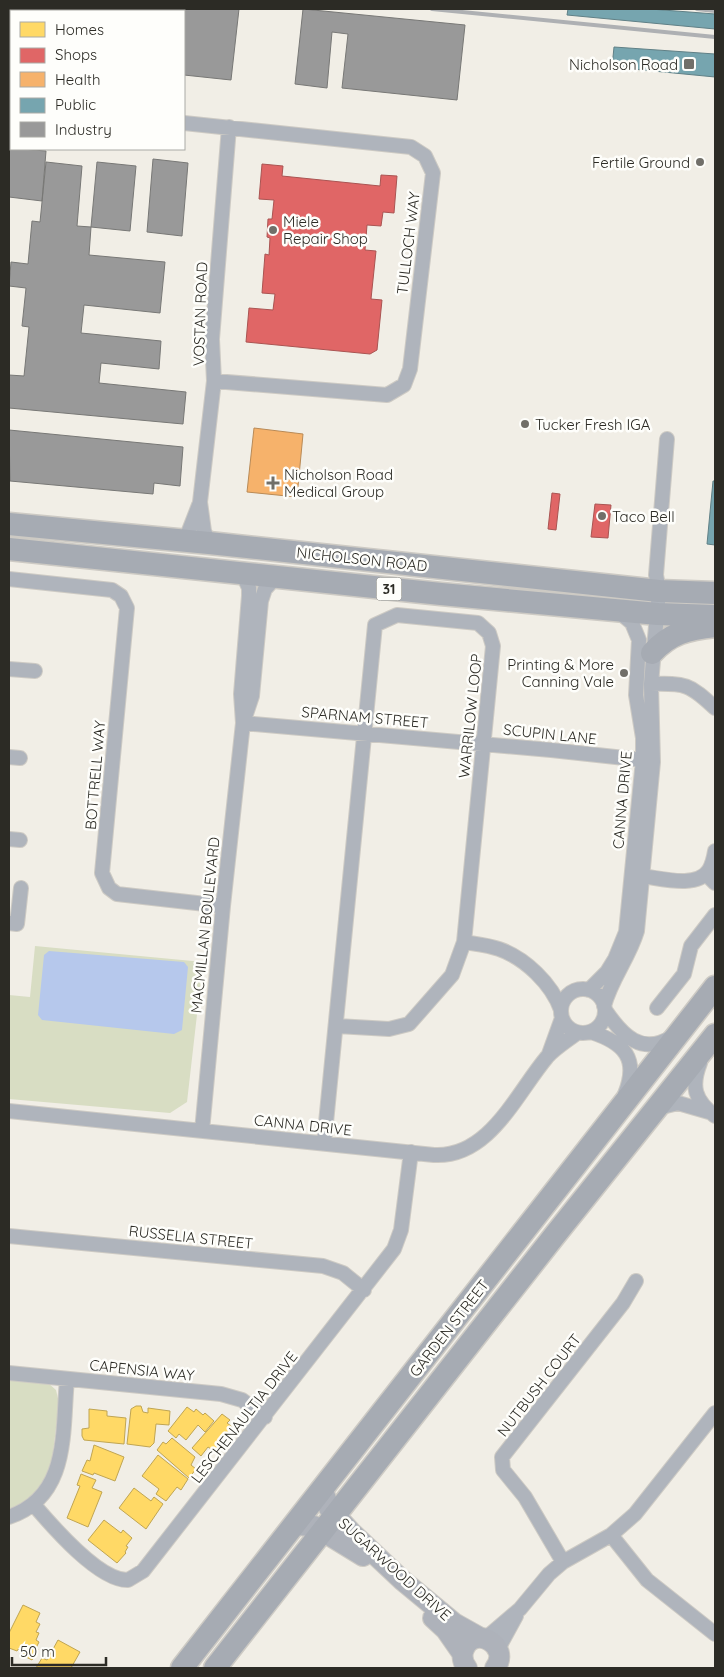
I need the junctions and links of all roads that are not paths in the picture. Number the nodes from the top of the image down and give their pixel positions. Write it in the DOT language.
graph roads {
  1 [pos="185,123"];
  2 [pos="228,127"];
  3 [pos="214,381"];
  4 [pos="668,440"];
  5 [pos="200,502"];
  6 [pos="9,524"];
  7 [pos="185,541"];
  8 [pos="209,543"];
  9 [pos="9,549"];
  10 [pos="243,575"];
  11 [pos="275,578"];
  12 [pos="9,579"];
  13 [pos="659,591"];
  14 [pos="715,593"];
  15 [pos="616,610"];
  16 [pos="658,614"];
  17 [pos="715,616"];
  18 [pos="715,626"];
  19 [pos="652,653"];
  20 [pos="9,669"];
  21 [pos="34,671"];
  22 [pos="651,684"];
  23 [pos="715,708"];
  24 [pos="243,723"];
  25 [pos="365,733"];
  26 [pos="484,744"];
  27 [pos="643,760"];
  28 [pos="715,851"];
  29 [pos="642,876"];
  30 [pos="711,878"];
  31 [pos="21,888"];
  32 [pos="223,906"];
  33 [pos="715,915"];
  34 [pos="9,923"];
  35 [pos="464,942"];
  36 [pos="540,977"];
  37 [pos="715,987"];
  38 [pos="583,990"];
  39 [pos="605,1008"];
  40 [pos="657,1008"];
  41 [pos="561,1014"];
  42 [pos="337,1026"];
  43 [pos="684,1030"];
  44 [pos="584,1033"];
  45 [pos="710,1041"];
  46 [pos="549,1055"];
  47 [pos="657,1108"];
  48 [pos="622,1109"];
  49 [pos="9,1112"];
  50 [pos="713,1114"];
  51 [pos="202,1130"];
  52 [pos="324,1143"];
  53 [pos="411,1152"];
  54 [pos="9,1236"];
  55 [pos="636,1281"];
  56 [pos="364,1290"];
  57 [pos="509,1293"];
  58 [pos="433,1349"];
  59 [pos="9,1373"];
  60 [pos="67,1378"];
  61 [pos="715,1413"];
  62 [pos="265,1417"];
  63 [pos="323,1490"];
  64 [pos="34,1505"];
  65 [pos="9,1517"];
  66 [pos="329,1523"];
  67 [pos="294,1525"];
  68 [pos="611,1535"];
  69 [pos="563,1562"];
  70 [pos="715,1634"];
  71 [pos="495,1653"];
  72 [pos="464,1664"];
  73 [pos="182,1668"];
  74 [pos="215,1668"];
  1 -- 2 [label="street, TULLOCH WAY"];
  2 -- 3 [label="street, VOSTAN ROAD"];
  2 -- 3 [label="street, TULLOCH WAY"];
  3 -- 5 [label="street, VOSTAN ROAD"];
  4 -- 13 [label="street, CANNA DRIVE"];
  5 -- 7 [label="street, VOSTAN ROAD"];
  5 -- 8 [label="street, VOSTAN ROAD"];
  6 -- 7 [label="main road, NICHOLSON ROAD / 31"];
  7 -- 8 [label="main road, NICHOLSON ROAD / 31"];
  8 -- 13 [label="main road, NICHOLSON ROAD / 31"];
  9 -- 10 [label="main road, NICHOLSON ROAD / 31"];
  10 -- 11 [label="main road, NICHOLSON ROAD / 31"];
  10 -- 24 [label="street, MACMILLAN BOULEVARD"];
  11 -- 15 [label="main road, NICHOLSON ROAD / 31"];
  11 -- 24 [label="street, MACMILLAN BOULEVARD"];
  12 -- 32 [label="street, BOTTRELL WAY"];
  13 -- 14 [label="main road, NICHOLSON ROAD / 31"];
  13 -- 16 [label="street, CANNA DRIVE"];
  15 -- 16 [label="main road, NICHOLSON ROAD / 31"];
  15 -- 27 [label="street, CANNA DRIVE"];
  16 -- 17 [label="main road, NICHOLSON ROAD / 31"];
  16 -- 19 [label="street, CANNA DRIVE"];
  18 -- 19 [label="main road"];
  19 -- 22 [label="street, CANNA DRIVE"];
  20 -- 21 [label="street"];
  22 -- 23 [label="street"];
  22 -- 29 [label="street, CANNA DRIVE"];
  24 -- 25 [label="street, SPARNAM STREET"];
  24 -- 32 [label="street, MACMILLAN BOULEVARD"];
  25 -- 26 [label="street, SPARNAM STREET"];
  25 -- 26 [label="street, WARRILOW LOOP"];
  25 -- 42 [label="street, WARRILOW LOOP"];
  26 -- 27 [label="street, SCUPIN LANE"];
  26 -- 35 [label="street, WARRILOW LOOP"];
  27 -- 38 [label="street, CANNA DRIVE"];
  28 -- 30 [label="street"];
  29 -- 30 [label="street"];
  29 -- 39 [label="street, CANNA DRIVE"];
  31 -- 34 [label="street"];
  32 -- 51 [label="street, MACMILLAN BOULEVARD"];
  33 -- 40 [label="street"];
  35 -- 36 [label="street"];
  35 -- 42 [label="street, WARRILOW LOOP"];
  36 -- 38 [label="street"];
  36 -- 41 [label="street"];
  37 -- 43 [label="main road, GARDEN STREET"];
  38 -- 39 [label="street"];
  38 -- 41 [label="street"];
  39 -- 43 [label="street"];
  39 -- 44 [label="street"];
  41 -- 44 [label="street"];
  41 -- 46 [label="street, CANNA DRIVE"];
  42 -- 52 [label="street, WARRILOW LOOP"];
  43 -- 48 [label="main road, GARDEN STREET"];
  44 -- 46 [label="street, CANNA DRIVE"];
  44 -- 48 [label="street"];
  45 -- 47 [label="main road, GARDEN STREET"];
  45 -- 50 [label="street"];
  46 -- 53 [label="street, CANNA DRIVE"];
  47 -- 50 [label="street"];
  47 -- 57 [label="main road, GARDEN STREET"];
  48 -- 58 [label="main road, GARDEN STREET"];
  49 -- 51 [label="street, CANNA DRIVE"];
  51 -- 52 [label="street, CANNA DRIVE"];
  52 -- 53 [label="street, CANNA DRIVE"];
  53 -- 56 [label="street, LESCHENAULTIA DRIVE"];
  54 -- 56 [label="street, RUSSELIA STREET"];
  55 -- 69 [label="street, NUTBUSH COURT"];
  56 -- 62 [label="street, LESCHENAULTIA DRIVE"];
  57 -- 58 [label="main road"];
  57 -- 66 [label="main road, GARDEN STREET"];
  58 -- 63 [label="main road, GARDEN STREET"];
  59 -- 60 [label="street, CAPENSIA WAY"];
  60 -- 62 [label="street, CAPENSIA WAY"];
  60 -- 64 [label="street"];
  61 -- 68 [label="street"];
  62 -- 64 [label="street, LESCHENAULTIA DRIVE"];
  63 -- 66 [label="street, SUGARWOOD DRIVE"];
  63 -- 67 [label="main road, GARDEN STREET"];
  64 -- 65 [label="street"];
  66 -- 67 [label="street, SUGARWOOD DRIVE"];
  66 -- 71 [label="street, SUGARWOOD DRIVE"];
  66 -- 72 [label="street, SUGARWOOD DRIVE"];
  66 -- 74 [label="main road, GARDEN STREET"];
  67 -- 73 [label="main road, GARDEN STREET"];
  68 -- 69 [label="street"];
  68 -- 70 [label="street"];
  69 -- 71 [label="street"];
  71 -- 72 [label="street"];
}
